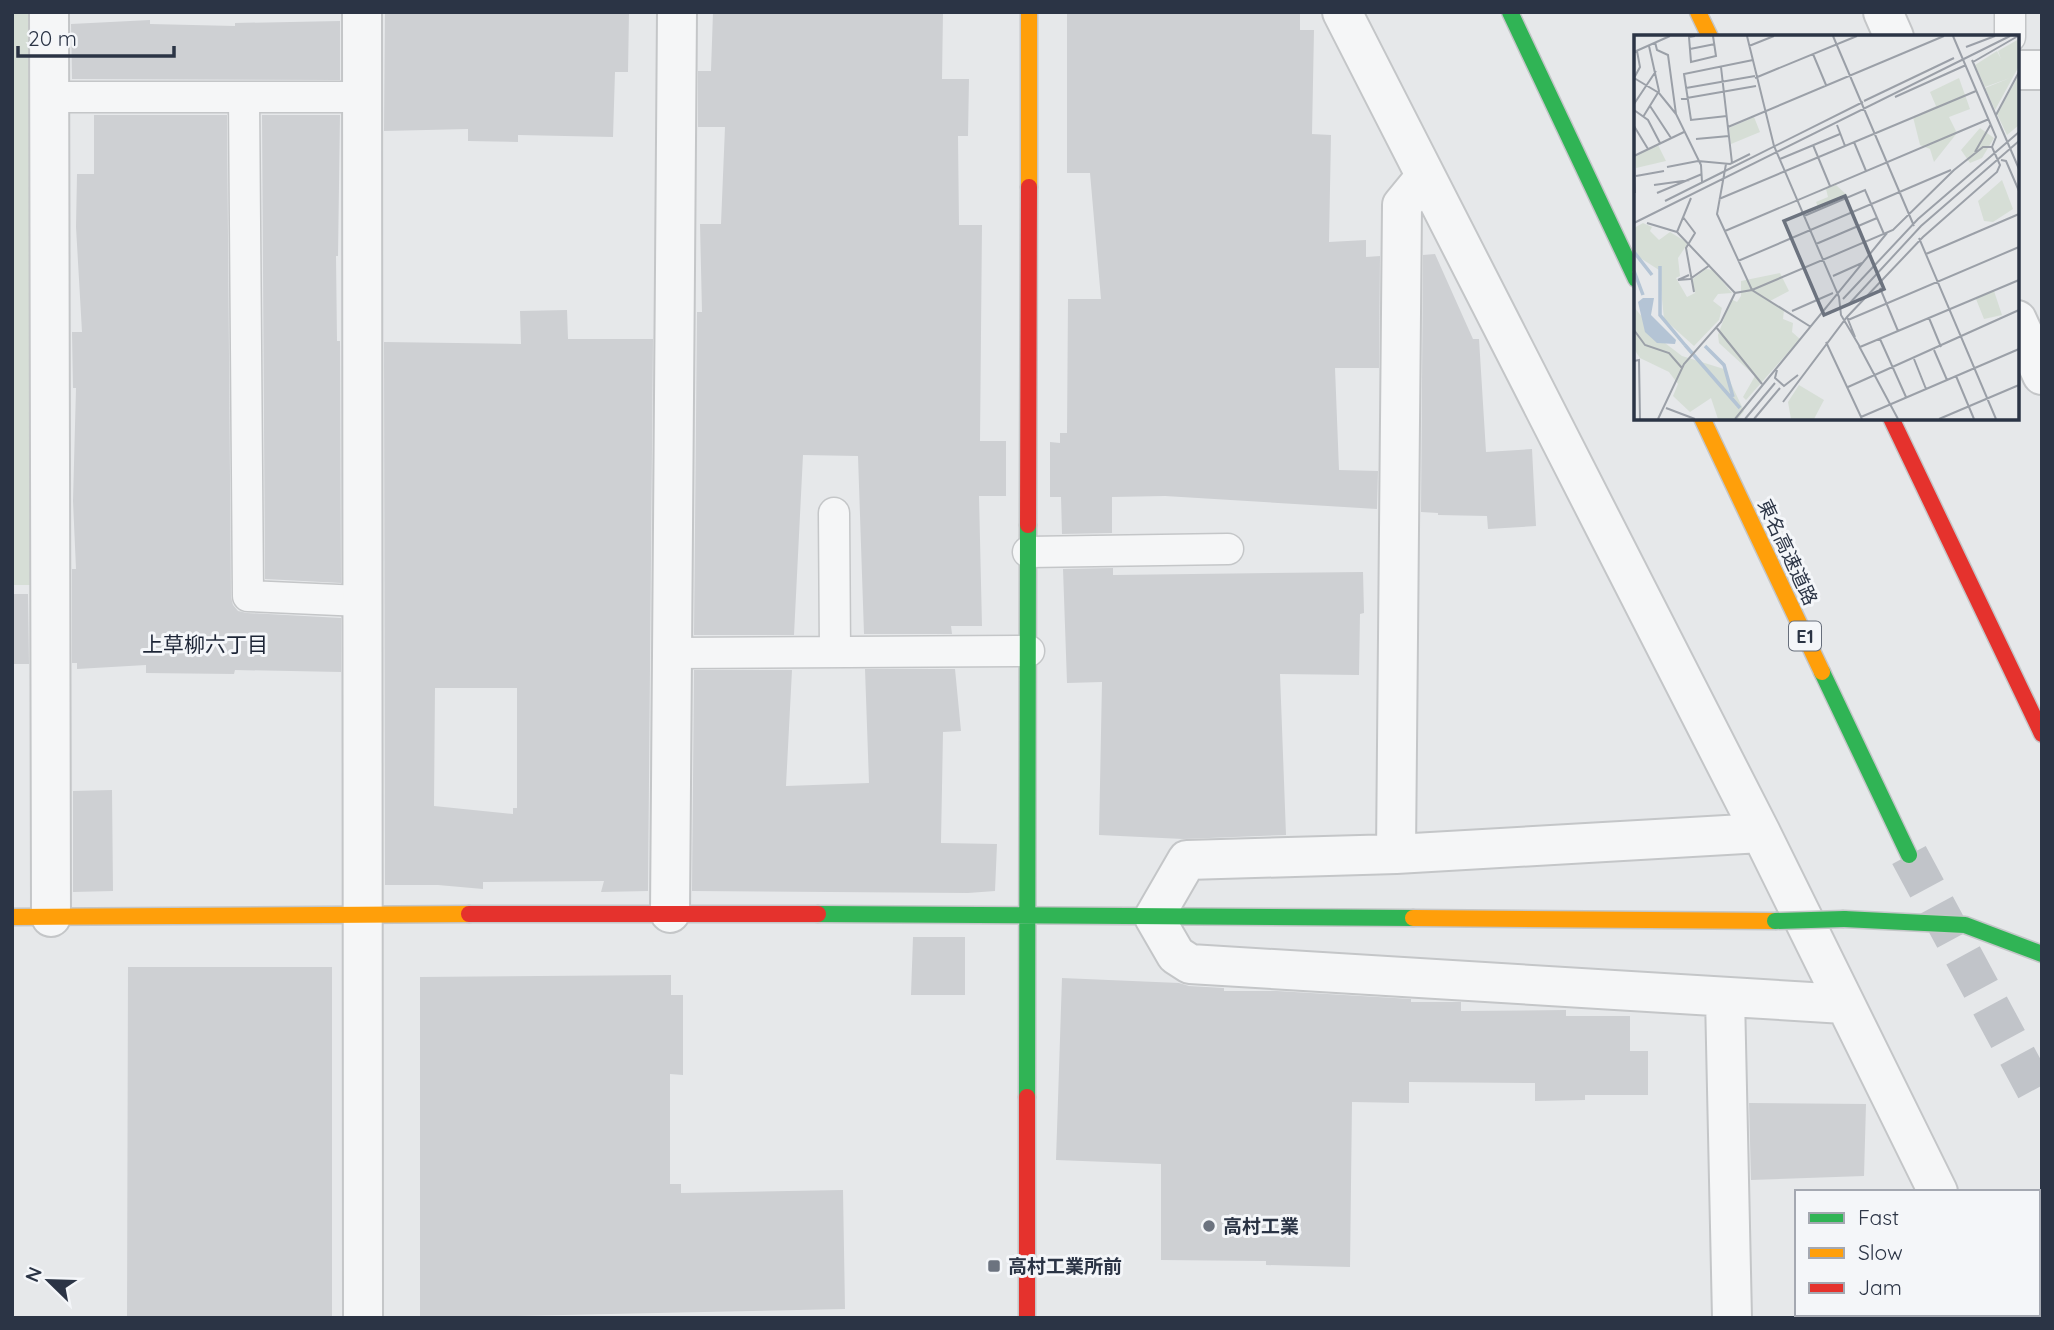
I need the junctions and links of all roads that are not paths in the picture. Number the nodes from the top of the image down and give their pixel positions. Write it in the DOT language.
graph roads {
  1 [pos="49,12"];
  2 [pos="362,12"];
  3 [pos="677,12"];
  4 [pos="1029,12"];
  5 [pos="1342,12"];
  6 [pos="1510,12"];
  7 [pos="1884,12"];
  8 [pos="2010,12"];
  9 [pos="1893,35"];
  10 [pos="2010,35"];
  11 [pos="2019,70"];
  12 [pos="2042,70"];
  13 [pos="50,97"];
  14 [pos="244,97"];
  15 [pos="362,97"];
  16 [pos="1424,177"];
  17 [pos="1634,275"];
  18 [pos="2019,324"];
  19 [pos="2042,376"];
  20 [pos="1703,420"];
  21 [pos="1892,420"];
  22 [pos="834,513"];
  23 [pos="1228,549"];
  24 [pos="1028,552"];
  25 [pos="361,601"];
  26 [pos="1029,651"];
  27 [pos="835,652"];
  28 [pos="672,653"];
  29 [pos="2042,734"];
  30 [pos="1762,833"];
  31 [pos="1396,855"];
  32 [pos="1909,855"];
  33 [pos="361,913"];
  34 [pos="670,914"];
  35 [pos="12,917"];
  36 [pos="51,917"];
  37 [pos="1028,917"];
  38 [pos="1154,917"];
  39 [pos="2042,954"];
  40 [pos="1725,996"];
  41 [pos="1844,1004"];
  42 [pos="1937,1190"];
  43 [pos="363,1318"];
  44 [pos="1027,1318"];
  45 [pos="1732,1318"];
  1 -- 13 [label="street"];
  2 -- 15 [label="street"];
  3 -- 28 [label="street"];
  4 -- 24 [label="main road"];
  5 -- 16 [label="street"];
  6 -- 17 [label="main road"];
  7 -- 9 [label="street"];
  8 -- 10 [label="lane"];
  11 -- 12 [label="street"];
  13 -- 14 [label="lane"];
  13 -- 36 [label="street"];
  14 -- 15 [label="lane"];
  14 -- 25 [label="lane"];
  15 -- 25 [label="street"];
  16 -- 30 [label="street"];
  16 -- 31 [label="street"];
  18 -- 19 [label="street"];
  20 -- 32 [label="main road, 東名高速道路 / E1"];
  21 -- 29 [label="main road"];
  22 -- 27 [label="lane"];
  23 -- 24 [label="lane"];
  24 -- 26 [label="main road"];
  25 -- 33 [label="street"];
  26 -- 27 [label="lane"];
  26 -- 37 [label="main road"];
  27 -- 28 [label="lane"];
  28 -- 34 [label="street"];
  30 -- 31 [label="street"];
  30 -- 41 [label="street"];
  31 -- 38 [label="street"];
  33 -- 34 [label="main road"];
  33 -- 36 [label="main road"];
  33 -- 43 [label="street"];
  34 -- 37 [label="main road"];
  35 -- 36 [label="main road"];
  37 -- 38 [label="main road"];
  37 -- 44 [label="main road"];
  38 -- 39 [label="main road, bridge"];
  38 -- 40 [label="street"];
  40 -- 41 [label="street"];
  40 -- 45 [label="street"];
  41 -- 42 [label="street"];
}
